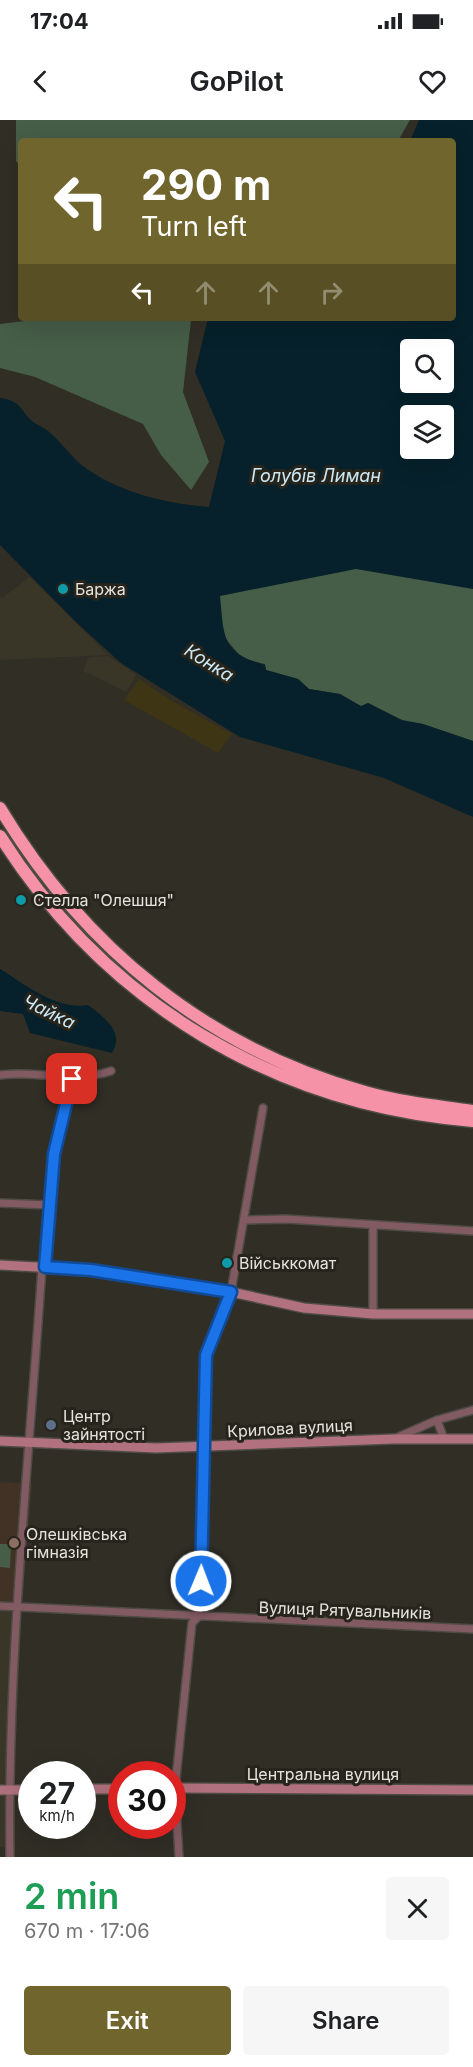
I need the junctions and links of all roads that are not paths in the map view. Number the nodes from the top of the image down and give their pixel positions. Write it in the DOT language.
graph roads {
  1 [pos="0,807"];
  2 [pos="0,836"];
  3 [pos="111,1071"];
  4 [pos="0,1075"];
  5 [pos="72,1079"];
  6 [pos="263,1108"];
  7 [pos="473,1110"];
  8 [pos="473,1121"];
  9 [pos="0,1203"];
  10 [pos="50,1205"];
  11 [pos="246,1220"];
  12 [pos="374,1226"];
  13 [pos="473,1231"];
  14 [pos="0,1265"];
  15 [pos="43,1267"];
  16 [pos="231,1292"];
  17 [pos="373,1314"];
  18 [pos="473,1314"];
  19 [pos="473,1410"];
  20 [pos="437,1420"];
  21 [pos="393,1439"];
  22 [pos="444,1439"];
  23 [pos="473,1439"];
  24 [pos="0,1441"];
  25 [pos="30,1442"];
  26 [pos="202,1448"];
  27 [pos="0,1606"];
  28 [pos="16,1607"];
  29 [pos="198,1617"];
  30 [pos="473,1629"];
  31 [pos="177,1761"];
  32 [pos="186,1788"];
  33 [pos="4,1790"];
  34 [pos="473,1790"];
  35 [pos="178,1839"];
  36 [pos="10,1857"];
  37 [pos="179,1857"];
  1 -- 7 [label="highway"];
  2 -- 8 [label="highway"];
  3 -- 5 [label="street"];
  4 -- 5 [label="street"];
  5 -- 10 [label="street"];
  6 -- 11 [label="street"];
  9 -- 10 [label="street"];
  10 -- 15 [label="street"];
  11 -- 12 [label="street"];
  11 -- 16 [label="street"];
  12 -- 13 [label="street"];
  12 -- 17 [label="street"];
  14 -- 15 [label="street"];
  15 -- 16 [label="street"];
  15 -- 25 [label="street"];
  16 -- 17 [label="street"];
  16 -- 26 [label="street"];
  17 -- 18 [label="street"];
  19 -- 20 [label="street"];
  20 -- 21 [label="street"];
  20 -- 22 [label="street"];
  21 -- 22 [label="street, Крилова вулиця"];
  21 -- 26 [label="street, Крилова вулиця"];
  22 -- 23 [label="street, Крилова вулиця"];
  24 -- 25 [label="street, Крилова вулиця"];
  25 -- 26 [label="street, Крилова вулиця"];
  25 -- 28 [label="street"];
  26 -- 29 [label="street"];
  27 -- 28 [label="street, Вулиця Рятувальників"];
  28 -- 29 [label="street, Вулиця Рятувальників"];
  28 -- 33 [label="street"];
  29 -- 30 [label="street, Вулиця Рятувальників"];
  29 -- 31 [label="street"];
  32 -- 34 [label="street, Центральна вулиця"];
  33 -- 36 [label="street"];
  35 -- 37 [label="street"];
}
